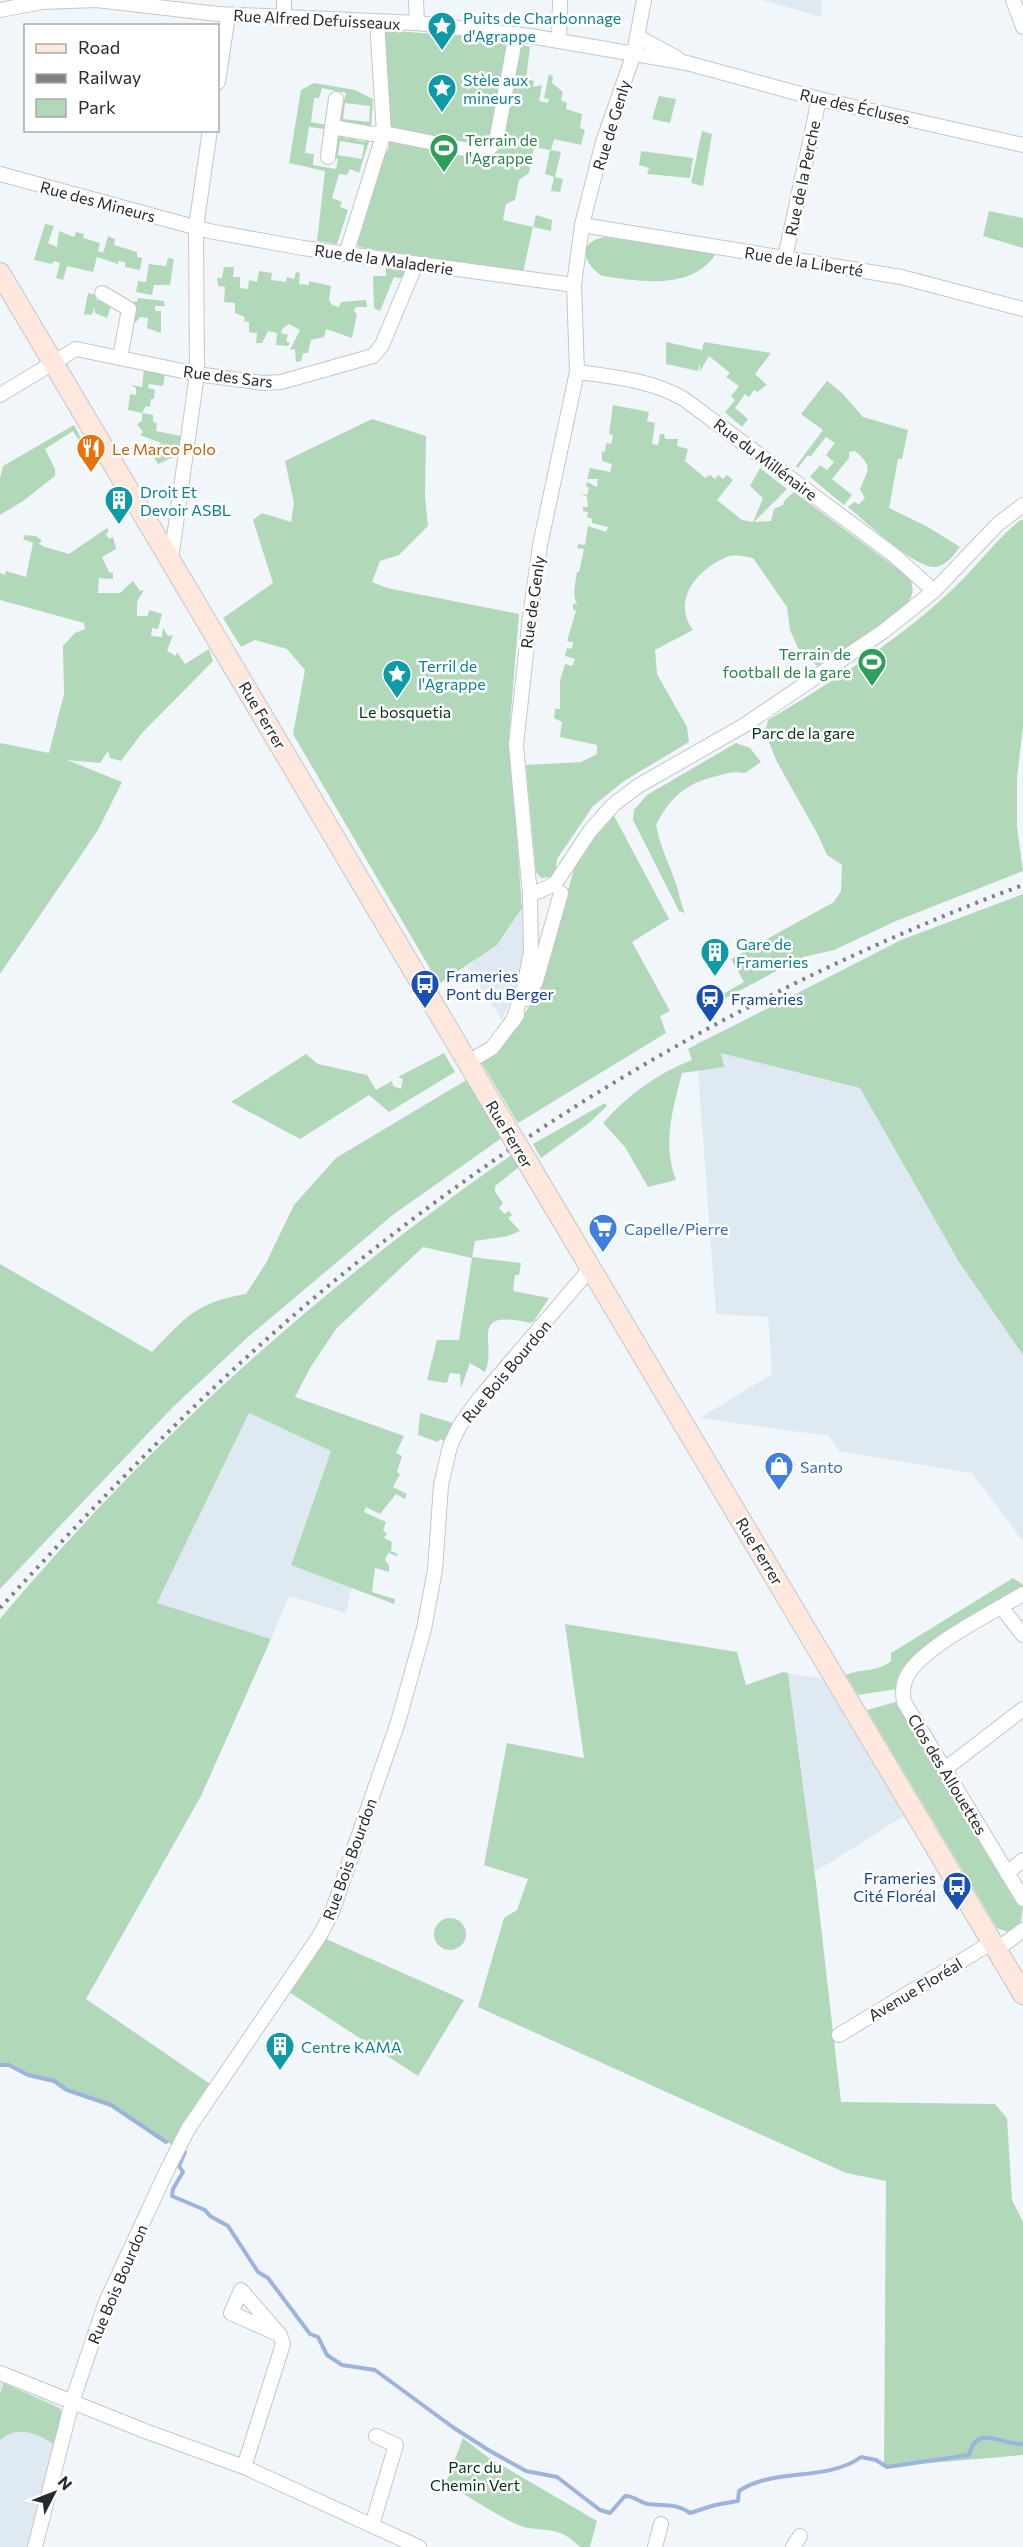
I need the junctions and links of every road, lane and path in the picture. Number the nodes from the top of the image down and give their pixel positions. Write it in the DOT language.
graph roads {
  1 [pos="58,0"];
  2 [pos="284,0"];
  3 [pos="416,0"];
  4 [pos="560,0"];
  5 [pos="644,0"];
  6 [pos="1013,0"];
  7 [pos="0,10"];
  8 [pos="220,10"];
  9 [pos="284,15"];
  10 [pos="377,22"];
  11 [pos="417,23"];
  12 [pos="1023,27"];
  13 [pos="516,34"];
  14 [pos="638,37"];
  15 [pos="559,41"];
  16 [pos="219,46"];
  17 [pos="634,53"];
  18 [pos="687,63"];
  19 [pos="336,99"];
  20 [pos="819,99"];
  21 [pos="333,127"];
  22 [pos="210,132"];
  23 [pos="384,133"];
  24 [pos="1023,145"];
  25 [pos="328,157"];
  26 [pos="0,174"];
  27 [pos="582,225"];
  28 [pos="196,227"];
  29 [pos="346,254"];
  30 [pos="785,258"];
  31 [pos="416,264"];
  32 [pos="0,273"];
  33 [pos="574,285"];
  34 [pos="102,293"];
  35 [pos="1023,309"];
  36 [pos="120,358"];
  37 [pos="54,363"];
  38 [pos="577,372"];
  39 [pos="197,374"];
  40 [pos="0,395"];
  41 [pos="1023,505"];
  42 [pos="171,559"];
  43 [pos="934,591"];
  44 [pos="575,853"];
  45 [pos="561,893"];
  46 [pos="530,895"];
  47 [pos="531,912"];
  48 [pos="513,1021"];
  49 [pos="468,1062"];
  50 [pos="590,1269"];
  51 [pos="1023,1594"];
  52 [pos="1001,1607"];
  53 [pos="1023,1635"];
  54 [pos="1023,1709"];
  55 [pos="945,1769"];
  56 [pos="1023,1860"];
  57 [pos="1007,1873"];
  58 [pos="1023,1899"];
  59 [pos="1023,1930"];
  60 [pos="993,1946"];
  61 [pos="1023,1994"];
  62 [pos="838,2035"];
  63 [pos="280,2335"];
  64 [pos="0,2373"];
  65 [pos="72,2402"];
  66 [pos="376,2436"];
  67 [pos="244,2467"];
  68 [pos="661,2524"];
  69 [pos="372,2525"];
  70 [pos="35,2547"];
  71 [pos="419,2547"];
  72 [pos="655,2547"];
  1 -- 7 [label="street, Rue Alfred Defuisseaux"];
  1 -- 8 [label="street, Rue Alfred Defuisseaux"];
  2 -- 9 [label="street"];
  3 -- 11 [label="street"];
  4 -- 15 [label="street"];
  5 -- 14 [label="street, Rue de Genly"];
  6 -- 12 [label="street"];
  8 -- 9 [label="street, Rue Alfred Defuisseaux"];
  8 -- 16 [label="street"];
  9 -- 10 [label="street, Rue Alfred Defuisseaux"];
  10 -- 11 [label="street, Rue Alfred Defuisseaux"];
  10 -- 23 [label="street"];
  11 -- 13 [label="street, Rue Alfred Defuisseaux"];
  13 -- 15 [label="street, Rue Alfred Defuisseaux"];
  13 -- 23 [label="street"];
  14 -- 17 [label="street, Rue de Genly"];
  14 -- 18 [label="street"];
  15 -- 17 [label="street, Rue Alfred Defuisseaux"];
  17 -- 18 [label="street, Rue Alfred Defuisseaux"];
  17 -- 27 [label="street, Rue de Genly"];
  18 -- 20 [label="street, Rue des Écluses"];
  19 -- 21 [label="street"];
  20 -- 24 [label="street, Rue des Écluses"];
  20 -- 30 [label="street, Rue de la Perche"];
  21 -- 23 [label="street"];
  21 -- 25 [label="street"];
  22 -- 28 [label="street"];
  23 -- 29 [label="street"];
  26 -- 28 [label="street, Rue des Mineurs"];
  27 -- 30 [label="street, Rue de la Liberté"];
  27 -- 33 [label="street, Rue de Genly"];
  28 -- 29 [label="street, Rue de la Maladerie"];
  28 -- 39 [label="street"];
  29 -- 31 [label="street, Rue de la Maladerie"];
  30 -- 35 [label="street, Rue de la Liberté"];
  31 -- 33 [label="street, Rue de la Maladerie"];
  31 -- 39 [label="street, Rue des Sars"];
  32 -- 37 [label="main road, Rue Ferrer"];
  33 -- 38 [label="street, Rue de Genly"];
  34 -- 36 [label="street"];
  36 -- 37 [label="street, Rue des Sars"];
  36 -- 39 [label="street, Rue des Sars"];
  37 -- 40 [label="street, Rue des Sars"];
  37 -- 42 [label="main road, Rue Ferrer"];
  38 -- 43 [label="street, Rue du Millénaire"];
  38 -- 46 [label="street, Rue de Genly"];
  39 -- 42 [label="street"];
  41 -- 43 [label="street"];
  42 -- 49 [label="main road, Rue Ferrer"];
  43 -- 44 [label="street"];
  44 -- 45 [label="street"];
  44 -- 46 [label="street"];
  45 -- 47 [label="street"];
  45 -- 48 [label="street"];
  46 -- 47 [label="street, Rue de Genly"];
  47 -- 48 [label="street, Rue de Genly"];
  48 -- 49 [label="street"];
  49 -- 50 [label="main road, Rue Ferrer, bridge"];
  50 -- 60 [label="main road, Rue Ferrer"];
  50 -- 65 [label="street, Rue Bois Bourdon"];
  51 -- 52 [label="street, Clos des Allouettes"];
  52 -- 53 [label="street"];
  52 -- 55 [label="street, Clos des Allouettes"];
  54 -- 55 [label="street"];
  55 -- 57 [label="street, Clos des Allouettes"];
  56 -- 57 [label="street"];
  57 -- 58 [label="street, Clos des Allouettes"];
  59 -- 60 [label="street, Avenue Floréal"];
  60 -- 61 [label="main road, Rue Ferrer"];
  60 -- 62 [label="street, Avenue Floréal"];
  63 -- 67 [label="street"];
  64 -- 65 [label="street"];
  65 -- 67 [label="street"];
  65 -- 70 [label="street, Rue Bois Bourdon"];
  66 -- 69 [label="street"];
  67 -- 69 [label="street"];
  68 -- 72 [label="street"];
  69 -- 71 [label="street"];
}
